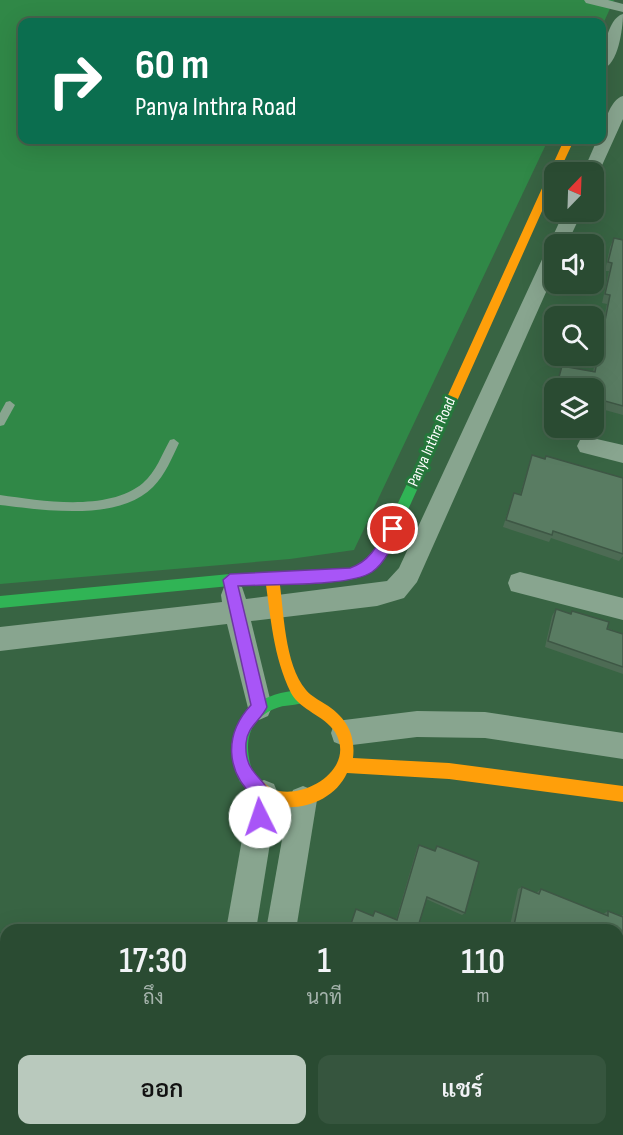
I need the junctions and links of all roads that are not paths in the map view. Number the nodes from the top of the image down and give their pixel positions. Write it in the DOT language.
graph roads {
  1 [pos="591,0"];
  2 [pos="623,8"];
  3 [pos="623,18"];
  4 [pos="606,56"];
  5 [pos="606,107"];
  6 [pos="622,108"];
  7 [pos="611,133"];
  8 [pos="566,144"];
  9 [pos="605,144"];
  10 [pos="596,162"];
  11 [pos="544,275"];
  12 [pos="10,405"];
  13 [pos="0,422"];
  14 [pos="174,443"];
  15 [pos="588,446"];
  16 [pos="623,454"];
  17 [pos="0,500"];
  18 [pos="272,578"];
  19 [pos="230,580"];
  20 [pos="520,583"];
  21 [pos="0,602"];
  22 [pos="275,607"];
  23 [pos="623,609"];
  24 [pos="236,610"];
  25 [pos="0,639"];
  26 [pos="301,697"];
  27 [pos="259,707"];
  28 [pos="344,733"];
  29 [pos="623,746"];
  30 [pos="343,765"];
  31 [pos="623,794"];
  32 [pos="264,795"];
  33 [pos="303,800"];
  34 [pos="243,918"];
  35 [pos="282,921"];
  1 -- 2 [label="street"];
  3 -- 4 [label="street"];
  5 -- 6 [label="street"];
  6 -- 7 [label="street"];
  8 -- 18 [label="street, Panya Inthra Road"];
  9 -- 10 [label="street"];
  11 -- 22 [label="street, Panya Inthra Road"];
  12 -- 13 [label="lane"];
  14 -- 17 [label="lane"];
  15 -- 16 [label="street"];
  18 -- 19 [label="street, Panya Inthra Road"];
  18 -- 22 [label="street"];
  19 -- 21 [label="street, Panya Inthra Road"];
  19 -- 24 [label="street"];
  20 -- 23 [label="street"];
  22 -- 24 [label="street, Panya Inthra Road"];
  22 -- 26 [label="street"];
  24 -- 25 [label="street, Panya Inthra Road"];
  24 -- 27 [label="street"];
  26 -- 27 [label="street"];
  26 -- 28 [label="street"];
  27 -- 32 [label="street"];
  28 -- 29 [label="street"];
  28 -- 30 [label="street"];
  30 -- 31 [label="street"];
  30 -- 33 [label="street"];
  32 -- 33 [label="street"];
  32 -- 34 [label="street"];
  33 -- 35 [label="street"];
  34 -- 35 [label="street"];
}
